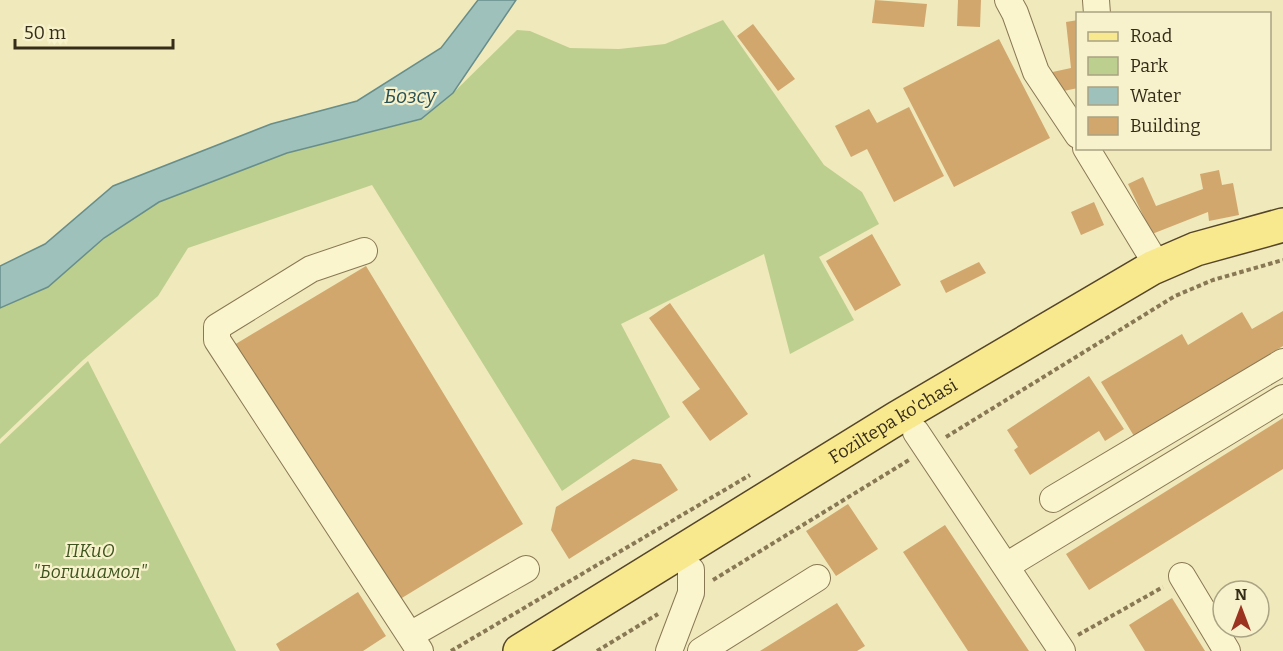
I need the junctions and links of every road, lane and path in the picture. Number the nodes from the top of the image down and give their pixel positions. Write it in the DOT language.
graph roads {
  1 [pos="1008,0"];
  2 [pos="1076,133"];
  3 [pos="1087,150"];
  4 [pos="1283,225"];
  5 [pos="1283,241"];
  6 [pos="364,251"];
  7 [pos="1157,265"];
  8 [pos="1283,362"];
  9 [pos="1283,398"];
  10 [pos="916,432"];
  11 [pos="1053,499"];
  12 [pos="1006,566"];
  13 [pos="526,569"];
  14 [pos="691,570"];
  15 [pos="1182,576"];
  16 [pos="818,578"];
  17 [pos="415,643"];
  18 [pos="1060,648"];
  19 [pos="520,651"];
  20 [pos="559,651"];
  21 [pos="669,651"];
  22 [pos="701,651"];
  23 [pos="1227,651"];
  1 -- 2 [label="lane"];
  3 -- 7 [label="lane"];
  4 -- 7 [label="main road, Foziltepa ko'chasi"];
  5 -- 10 [label="main road, Foziltepa ko'chasi"];
  6 -- 17 [label="lane"];
  7 -- 19 [label="main road, Foziltepa ko'chasi"];
  8 -- 11 [label="lane"];
  9 -- 12 [label="lane"];
  10 -- 12 [label="lane"];
  10 -- 14 [label="main road, Foziltepa ko'chasi"];
  12 -- 18 [label="lane"];
  13 -- 17 [label="lane"];
  14 -- 20 [label="main road, Foziltepa ko'chasi"];
  14 -- 21 [label="lane"];
  15 -- 18 [label="path"];
  15 -- 23 [label="lane"];
  16 -- 22 [label="lane"];
}
